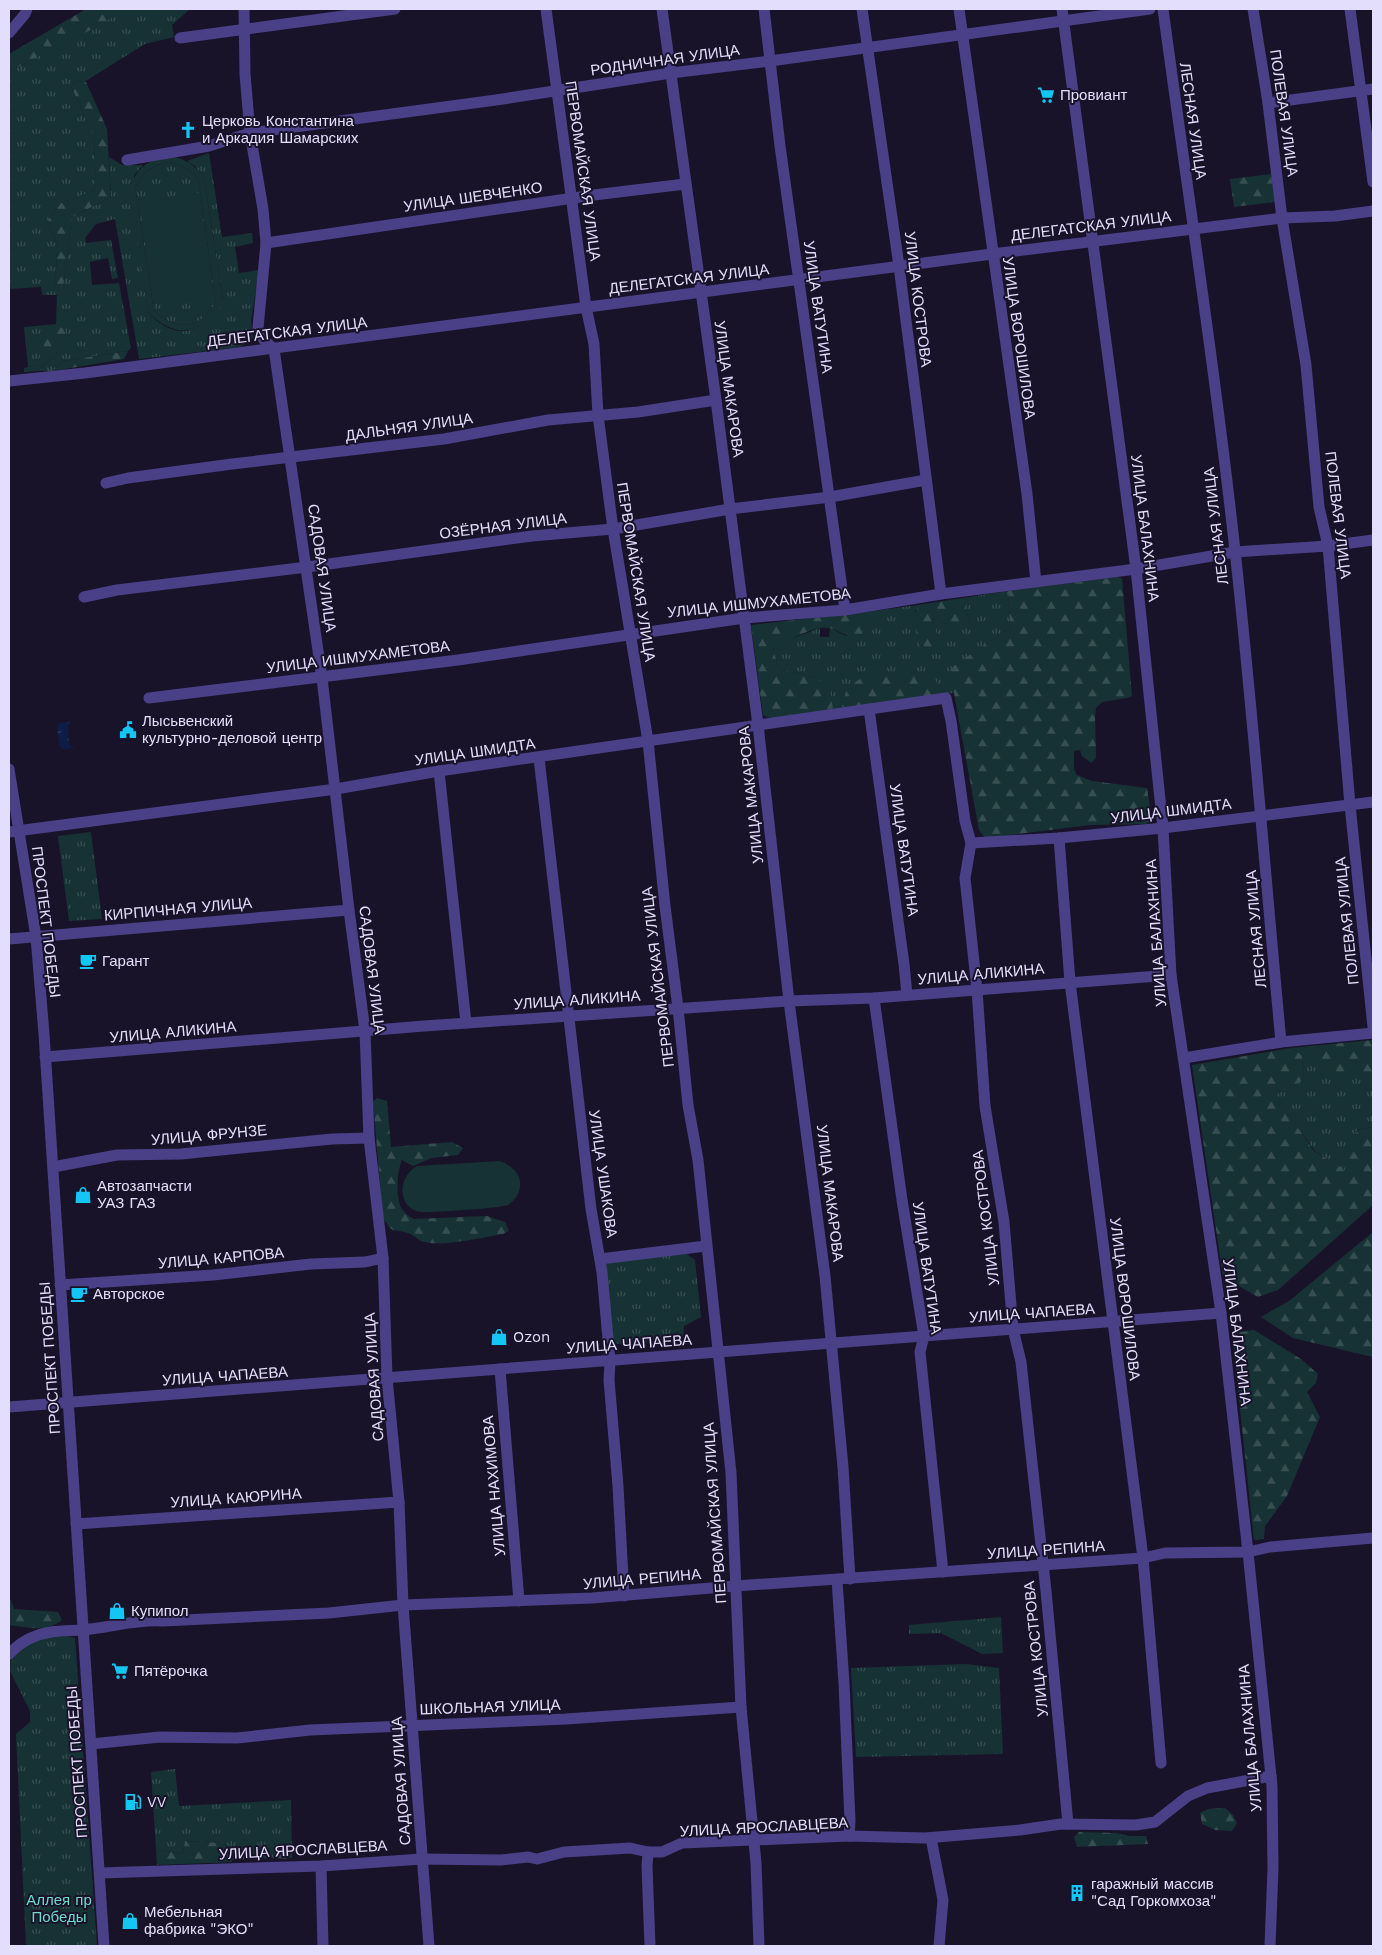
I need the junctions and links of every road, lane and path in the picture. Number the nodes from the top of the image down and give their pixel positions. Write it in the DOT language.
graph roads {
  1 [pos="26,9"];
  2 [pos="244,9"];
  3 [pos="395,9"];
  4 [pos="546,9"];
  5 [pos="662,9"];
  6 [pos="764,9"];
  7 [pos="862,9"];
  8 [pos="959,9"];
  9 [pos="1062,9"];
  10 [pos="1150,9"];
  11 [pos="1163,9"];
  12 [pos="1253,9"];
  13 [pos="1350,9"];
  14 [pos="1064,21"];
  15 [pos="243,28"];
  16 [pos="9,33"];
  17 [pos="962,34"];
  18 [pos="180,38"];
  19 [pos="868,48"];
  20 [pos="770,61"];
  21 [pos="671,73"];
  22 [pos="1373,89"];
  23 [pos="557,91"];
  24 [pos="1361,91"];
  25 [pos="1268,103"];
  26 [pos="250,133"];
  27 [pos="127,160"];
  28 [pos="1373,182"];
  29 [pos="686,184"];
  30 [pos="571,199"];
  31 [pos="1373,211"];
  32 [pos="1282,218"];
  33 [pos="1192,229"];
  34 [pos="1092,241"];
  35 [pos="266,243"];
  36 [pos="992,254"];
  37 [pos="899,266"];
  38 [pos="799,280"];
  39 [pos="700,292"];
  40 [pos="586,307"];
  41 [pos="274,349"];
  42 [pos="9,381"];
  43 [pos="716,400"];
  44 [pos="598,415"];
  45 [pos="290,457"];
  46 [pos="926,480"];
  47 [pos="106,483"];
  48 [pos="830,496"];
  49 [pos="730,509"];
  50 [pos="613,529"];
  51 [pos="1373,540"];
  52 [pos="1328,546"];
  53 [pos="1235,552"];
  54 [pos="307,567"];
  55 [pos="1136,569"];
  56 [pos="1036,582"];
  57 [pos="941,594"];
  58 [pos="84,597"];
  59 [pos="845,610"];
  60 [pos="744,618"];
  61 [pos="629,634"];
  62 [pos="322,678"];
  63 [pos="149,698"];
  64 [pos="946,698"];
  65 [pos="869,710"];
  66 [pos="758,725"];
  67 [pos="648,741"];
  68 [pos="539,758"];
  69 [pos="9,770"];
  70 [pos="439,771"];
  71 [pos="336,789"];
  72 [pos="1373,802"];
  73 [pos="1350,805"];
  74 [pos="1262,815"];
  75 [pos="1164,828"];
  76 [pos="14,832"];
  77 [pos="1059,838"];
  78 [pos="971,844"];
  79 [pos="349,910"];
  80 [pos="36,937"];
  81 [pos="9,939"];
  82 [pos="1171,975"];
  83 [pos="1070,982"];
  84 [pos="977,990"];
  85 [pos="907,995"];
  86 [pos="874,998"];
  87 [pos="789,1001"];
  88 [pos="678,1008"];
  89 [pos="568,1016"];
  90 [pos="466,1023"];
  91 [pos="1373,1027"];
  92 [pos="365,1031"];
  93 [pos="1373,1034"];
  94 [pos="1281,1042"];
  95 [pos="45,1057"];
  96 [pos="1184,1058"];
  97 [pos="369,1138"];
  98 [pos="53,1167"];
  99 [pos="706,1246"];
  100 [pos="384,1258"];
  101 [pos="600,1259"];
  102 [pos="60,1285"];
  103 [pos="1221,1313"];
  104 [pos="1112,1322"];
  105 [pos="1013,1329"];
  106 [pos="924,1336"];
  107 [pos="832,1344"];
  108 [pos="717,1352"];
  109 [pos="610,1361"];
  110 [pos="500,1369"];
  111 [pos="387,1378"];
  112 [pos="68,1403"];
  113 [pos="9,1407"];
  114 [pos="399,1502"];
  115 [pos="76,1524"];
  116 [pos="1373,1538"];
  117 [pos="1248,1552"];
  118 [pos="1143,1558"];
  119 [pos="1042,1565"];
  120 [pos="943,1572"];
  121 [pos="850,1579"];
  122 [pos="837,1580"];
  123 [pos="735,1586"];
  124 [pos="624,1596"];
  125 [pos="519,1601"];
  126 [pos="403,1605"];
  127 [pos="82,1630"];
  128 [pos="9,1654"];
  129 [pos="742,1707"];
  130 [pos="412,1725"];
  131 [pos="91,1744"];
  132 [pos="1161,1763"];
  133 [pos="1271,1776"];
  134 [pos="1068,1824"];
  135 [pos="849,1836"];
  136 [pos="931,1838"];
  137 [pos="754,1840"];
  138 [pos="648,1852"];
  139 [pos="422,1859"];
  140 [pos="321,1866"];
  141 [pos="100,1872"];
  142 [pos="104,1946"];
  143 [pos="323,1946"];
  144 [pos="429,1946"];
  145 [pos="650,1946"];
  146 [pos="758,1946"];
  147 [pos="939,1946"];
  148 [pos="1270,1946"];
  1 -- 16 [label="street"];
  2 -- 15 [label="street, САДОВАЯ УЛИЦА"];
  3 -- 15 [label="street"];
  4 -- 23 [label="street, ПЕРВОМАЙСКАЯ УЛИЦА"];
  5 -- 21 [label="street, УЛИЦА МАКАРОВА"];
  6 -- 20 [label="street, УЛИЦА ВАТУТИНА"];
  7 -- 19 [label="street, УЛИЦА КОСТРОВА"];
  8 -- 17 [label="street, УЛИЦА ВОРОШИЛОВА"];
  9 -- 14 [label="street, УЛИЦА БАЛАХНИНА"];
  10 -- 14 [label="street, РОДНИЧНАЯ УЛИЦА"];
  11 -- 33 [label="street, ЛЕСНАЯ УЛИЦА"];
  12 -- 25 [label="street, ПОЛЕВАЯ УЛИЦА"];
  13 -- 24 [label="street"];
  14 -- 17 [label="street, РОДНИЧНАЯ УЛИЦА"];
  14 -- 34 [label="street, УЛИЦА БАЛАХНИНА"];
  15 -- 18 [label="street"];
  15 -- 26 [label="street, САДОВАЯ УЛИЦА"];
  17 -- 19 [label="street, РОДНИЧНАЯ УЛИЦА"];
  17 -- 36 [label="street, УЛИЦА ВОРОШИЛОВА"];
  19 -- 20 [label="street, РОДНИЧНАЯ УЛИЦА"];
  19 -- 37 [label="street, УЛИЦА КОСТРОВА"];
  20 -- 21 [label="street, РОДНИЧНАЯ УЛИЦА"];
  20 -- 38 [label="street, УЛИЦА ВАТУТИНА"];
  21 -- 23 [label="street, РОДНИЧНАЯ УЛИЦА"];
  21 -- 29 [label="street, УЛИЦА МАКАРОВА"];
  22 -- 24 [label="street"];
  23 -- 26 [label="street, РОДНИЧНАЯ УЛИЦА"];
  23 -- 30 [label="street, ПЕРВОМАЙСКАЯ УЛИЦА"];
  24 -- 25 [label="street"];
  24 -- 28 [label="street"];
  25 -- 32 [label="street, ПОЛЕВАЯ УЛИЦА"];
  26 -- 27 [label="street, РОДНИЧНАЯ УЛИЦА"];
  26 -- 35 [label="street, САДОВАЯ УЛИЦА"];
  29 -- 30 [label="street, УЛИЦА ШЕВЧЕНКО"];
  29 -- 39 [label="street, УЛИЦА МАКАРОВА"];
  30 -- 35 [label="street, УЛИЦА ШЕВЧЕНКО"];
  30 -- 40 [label="street, ПЕРВОМАЙСКАЯ УЛИЦА"];
  31 -- 32 [label="street, ДЕЛЕГАТСКАЯ УЛИЦА"];
  32 -- 33 [label="street, ДЕЛЕГАТСКАЯ УЛИЦА"];
  32 -- 52 [label="street, ПОЛЕВАЯ УЛИЦА"];
  33 -- 34 [label="street, ДЕЛЕГАТСКАЯ УЛИЦА"];
  33 -- 53 [label="street, ЛЕСНАЯ УЛИЦА"];
  34 -- 36 [label="street, ДЕЛЕГАТСКАЯ УЛИЦА"];
  34 -- 55 [label="street, УЛИЦА БАЛАХНИНА"];
  35 -- 41 [label="street, САДОВАЯ УЛИЦА"];
  36 -- 37 [label="street, ДЕЛЕГАТСКАЯ УЛИЦА"];
  36 -- 56 [label="street, УЛИЦА ВОРОШИЛОВА"];
  37 -- 38 [label="street, ДЕЛЕГАТСКАЯ УЛИЦА"];
  37 -- 46 [label="street, УЛИЦА КОСТРОВА"];
  38 -- 39 [label="street, ДЕЛЕГАТСКАЯ УЛИЦА"];
  38 -- 48 [label="street, УЛИЦА ВАТУТИНА"];
  39 -- 40 [label="street, ДЕЛЕГАТСКАЯ УЛИЦА"];
  39 -- 43 [label="street, УЛИЦА МАКАРОВА"];
  40 -- 41 [label="street, ДЕЛЕГАТСКАЯ УЛИЦА"];
  40 -- 44 [label="street, ПЕРВОМАЙСКАЯ УЛИЦА"];
  41 -- 42 [label="street, ДЕЛЕГАТСКАЯ УЛИЦА"];
  41 -- 45 [label="street, САДОВАЯ УЛИЦА"];
  43 -- 44 [label="street, ДАЛЬНЯЯ УЛИЦА"];
  43 -- 49 [label="street, УЛИЦА МАКАРОВА"];
  44 -- 45 [label="street, ДАЛЬНЯЯ УЛИЦА"];
  44 -- 50 [label="street, ПЕРВОМАЙСКАЯ УЛИЦА"];
  45 -- 47 [label="street, ДАЛЬНЯЯ УЛИЦА"];
  45 -- 54 [label="street, САДОВАЯ УЛИЦА"];
  46 -- 48 [label="street, ОЗЁРНАЯ УЛИЦА"];
  46 -- 57 [label="street, УЛИЦА КОСТРОВА"];
  48 -- 49 [label="street, ОЗЁРНАЯ УЛИЦА"];
  48 -- 59 [label="street, УЛИЦА ВАТУТИНА"];
  49 -- 50 [label="street, ОЗЁРНАЯ УЛИЦА"];
  49 -- 60 [label="street, УЛИЦА МАКАРОВА"];
  50 -- 54 [label="street, ОЗЁРНАЯ УЛИЦА"];
  50 -- 61 [label="street, ПЕРВОМАЙСКАЯ УЛИЦА"];
  51 -- 52 [label="street, УЛИЦА ИШМУХАМЕТОВА"];
  52 -- 53 [label="street, УЛИЦА ИШМУХАМЕТОВА"];
  52 -- 73 [label="street, ПОЛЕВАЯ УЛИЦА"];
  53 -- 55 [label="street, УЛИЦА ИШМУХАМЕТОВА"];
  53 -- 74 [label="street, ЛЕСНАЯ УЛИЦА"];
  54 -- 58 [label="street, ОЗЁРНАЯ УЛИЦА"];
  54 -- 62 [label="street, САДОВАЯ УЛИЦА"];
  55 -- 56 [label="street, УЛИЦА ИШМУХАМЕТОВА"];
  55 -- 75 [label="street, УЛИЦА БАЛАХНИНА"];
  56 -- 57 [label="street, УЛИЦА ИШМУХАМЕТОВА"];
  57 -- 59 [label="street, УЛИЦА ИШМУХАМЕТОВА"];
  59 -- 60 [label="street, УЛИЦА ИШМУХАМЕТОВА"];
  60 -- 61 [label="street, УЛИЦА ИШМУХАМЕТОВА"];
  60 -- 66 [label="street, УЛИЦА МАКАРОВА"];
  61 -- 62 [label="street, УЛИЦА ИШМУХАМЕТОВА"];
  61 -- 67 [label="street, ПЕРВОМАЙСКАЯ УЛИЦА"];
  62 -- 63 [label="street, УЛИЦА ИШМУХАМЕТОВА"];
  62 -- 71 [label="street, САДОВАЯ УЛИЦА"];
  64 -- 65 [label="street, УЛИЦА ШМИДТА"];
  64 -- 78 [label="street, УЛИЦА КОСТРОВА"];
  65 -- 66 [label="street, УЛИЦА ШМИДТА"];
  65 -- 85 [label="street, УЛИЦА ВАТУТИНА"];
  66 -- 67 [label="street, УЛИЦА ШМИДТА"];
  66 -- 87 [label="street, УЛИЦА МАКАРОВА"];
  67 -- 68 [label="street, УЛИЦА ШМИДТА"];
  67 -- 88 [label="street, ПЕРВОМАЙСКАЯ УЛИЦА"];
  68 -- 70 [label="street, УЛИЦА ШМИДТА"];
  68 -- 89 [label="street, УЛИЦА УШАКОВА"];
  69 -- 76 [label="street, ПРОСПЕКТ ПОБЕДЫ"];
  70 -- 71 [label="street, УЛИЦА ШМИДТА"];
  70 -- 90 [label="street"];
  71 -- 76 [label="street, УЛИЦА ШМИДТА"];
  71 -- 79 [label="street, САДОВАЯ УЛИЦА"];
  72 -- 73 [label="street, УЛИЦА ШМИДТА"];
  73 -- 74 [label="street, УЛИЦА ШМИДТА"];
  73 -- 91 [label="street, ПОЛЕВАЯ УЛИЦА"];
  74 -- 75 [label="street, УЛИЦА ШМИДТА"];
  74 -- 94 [label="street, ЛЕСНАЯ УЛИЦА"];
  75 -- 77 [label="street, УЛИЦА ШМИДТА"];
  75 -- 82 [label="street, УЛИЦА БАЛАХНИНА"];
  76 -- 80 [label="street, ПРОСПЕКТ ПОБЕДЫ"];
  77 -- 78 [label="street, УЛИЦА ШМИДТА"];
  77 -- 83 [label="street, УЛИЦА ВОРОШИЛОВА"];
  78 -- 84 [label="street, УЛИЦА КОСТРОВА"];
  79 -- 80 [label="street, КИРПИЧНАЯ УЛИЦА"];
  79 -- 92 [label="street, САДОВАЯ УЛИЦА"];
  80 -- 81 [label="street, КИРПИЧНАЯ УЛИЦА"];
  80 -- 95 [label="street, ПРОСПЕКТ ПОБЕДЫ"];
  82 -- 83 [label="street, УЛИЦА АЛИКИНА"];
  82 -- 96 [label="street, УЛИЦА БАЛАХНИНА"];
  83 -- 84 [label="street, УЛИЦА АЛИКИНА"];
  83 -- 104 [label="street, УЛИЦА ВОРОШИЛОВА"];
  84 -- 85 [label="street, УЛИЦА АЛИКИНА"];
  84 -- 105 [label="street, УЛИЦА КОСТРОВА"];
  85 -- 86 [label="street, УЛИЦА АЛИКИНА"];
  86 -- 87 [label="street, УЛИЦА АЛИКИНА"];
  86 -- 106 [label="street, УЛИЦА ВАТУТИНА"];
  87 -- 88 [label="street, УЛИЦА АЛИКИНА"];
  87 -- 107 [label="street, УЛИЦА МАКАРОВА"];
  88 -- 89 [label="street, УЛИЦА АЛИКИНА"];
  88 -- 99 [label="street, ПЕРВОМАЙСКАЯ УЛИЦА"];
  89 -- 90 [label="street, УЛИЦА АЛИКИНА"];
  89 -- 101 [label="street, УЛИЦА УШАКОВА"];
  90 -- 92 [label="street, УЛИЦА АЛИКИНА"];
  92 -- 95 [label="street, УЛИЦА АЛИКИНА"];
  92 -- 97 [label="street, САДОВАЯ УЛИЦА"];
  93 -- 94 [label="street"];
  94 -- 96 [label="street"];
  95 -- 98 [label="street, ПРОСПЕКТ ПОБЕДЫ"];
  96 -- 103 [label="street, УЛИЦА БАЛАХНИНА"];
  97 -- 98 [label="street, УЛИЦА ФРУНЗЕ"];
  97 -- 100 [label="street, САДОВАЯ УЛИЦА"];
  98 -- 102 [label="street, ПРОСПЕКТ ПОБЕДЫ"];
  99 -- 101 [label="street"];
  99 -- 108 [label="street, ПЕРВОМАЙСКАЯ УЛИЦА"];
  100 -- 102 [label="street, УЛИЦА КАРПОВА"];
  100 -- 111 [label="street, САДОВАЯ УЛИЦА"];
  101 -- 109 [label="street, УЛИЦА УШАКОВА"];
  102 -- 112 [label="street, ПРОСПЕКТ ПОБЕДЫ"];
  103 -- 104 [label="street, УЛИЦА ЧАПАЕВА"];
  103 -- 117 [label="street, УЛИЦА БАЛАХНИНА"];
  104 -- 105 [label="street, УЛИЦА ЧАПАЕВА"];
  104 -- 118 [label="street, УЛИЦА ВОРОШИЛОВА"];
  105 -- 106 [label="street, УЛИЦА ЧАПАЕВА"];
  105 -- 119 [label="street, УЛИЦА КОСТРОВА"];
  106 -- 107 [label="street, УЛИЦА ЧАПАЕВА"];
  106 -- 120 [label="street, УЛИЦА ВАТУТИНА"];
  107 -- 108 [label="street, УЛИЦА ЧАПАЕВА"];
  107 -- 121 [label="street, УЛИЦА МАКАРОВА"];
  108 -- 109 [label="street, УЛИЦА ЧАПАЕВА"];
  108 -- 123 [label="street, ПЕРВОМАЙСКАЯ УЛИЦА"];
  109 -- 110 [label="street, УЛИЦА ЧАПАЕВА"];
  109 -- 124 [label="street, УЛИЦА УШАКОВА"];
  110 -- 111 [label="street, УЛИЦА ЧАПАЕВА"];
  110 -- 125 [label="street, УЛИЦА НАХИМОВА"];
  111 -- 112 [label="street, УЛИЦА ЧАПАЕВА"];
  111 -- 114 [label="street, САДОВАЯ УЛИЦА"];
  112 -- 113 [label="street, УЛИЦА ЧАПАЕВА"];
  112 -- 115 [label="street, ПРОСПЕКТ ПОБЕДЫ"];
  114 -- 115 [label="street, УЛИЦА КАЮРИНА"];
  114 -- 126 [label="street, САДОВАЯ УЛИЦА"];
  115 -- 127 [label="street, ПРОСПЕКТ ПОБЕДЫ"];
  116 -- 117 [label="street, УЛИЦА РЕПИНА"];
  117 -- 118 [label="street, УЛИЦА РЕПИНА"];
  117 -- 133 [label="street, УЛИЦА БАЛАХНИНА"];
  118 -- 119 [label="street, УЛИЦА РЕПИНА"];
  118 -- 132 [label="street, УЛИЦА ВОРОШИЛОВА"];
  119 -- 120 [label="street, УЛИЦА РЕПИНА"];
  119 -- 134 [label="street, УЛИЦА КОСТРОВА"];
  120 -- 121 [label="street, УЛИЦА РЕПИНА"];
  121 -- 122 [label="street, УЛИЦА РЕПИНА"];
  122 -- 123 [label="street, УЛИЦА РЕПИНА"];
  122 -- 135 [label="street"];
  123 -- 124 [label="street, УЛИЦА РЕПИНА"];
  123 -- 129 [label="street, ПЕРВОМАЙСКАЯ УЛИЦА"];
  124 -- 125 [label="street, УЛИЦА РЕПИНА"];
  125 -- 126 [label="street, УЛИЦА РЕПИНА"];
  126 -- 127 [label="street, УЛИЦА РЕПИНА"];
  126 -- 130 [label="street, САДОВАЯ УЛИЦА"];
  127 -- 128 [label="street, УЛИЦА РЕПИНА"];
  127 -- 131 [label="street, ПРОСПЕКТ ПОБЕДЫ"];
  129 -- 130 [label="street, ШКОЛЬНАЯ УЛИЦА"];
  129 -- 137 [label="street, ПЕРВОМАЙСКАЯ УЛИЦА"];
  130 -- 131 [label="street, ШКОЛЬНАЯ УЛИЦА"];
  130 -- 139 [label="street, САДОВАЯ УЛИЦА"];
  131 -- 141 [label="street, ПРОСПЕКТ ПОБЕДЫ"];
  133 -- 134 [label="street, УЛИЦА ЯРОСЛАВЦЕВА"];
  133 -- 148 [label="street, УЛИЦА БАЛАХНИНА"];
  134 -- 136 [label="street, УЛИЦА ЯРОСЛАВЦЕВА"];
  135 -- 136 [label="street, УЛИЦА ЯРОСЛАВЦЕВА"];
  135 -- 137 [label="street, УЛИЦА ЯРОСЛАВЦЕВА"];
  136 -- 147 [label="street"];
  137 -- 138 [label="street, УЛИЦА ЯРОСЛАВЦЕВА"];
  137 -- 146 [label="street, ПЕРВОМАЙСКАЯ УЛИЦА"];
  138 -- 139 [label="street, УЛИЦА ЯРОСЛАВЦЕВА"];
  138 -- 145 [label="street"];
  139 -- 140 [label="street, УЛИЦА ЯРОСЛАВЦЕВА"];
  139 -- 144 [label="street, САДОВАЯ УЛИЦА"];
  140 -- 141 [label="street, УЛИЦА ЯРОСЛАВЦЕВА"];
  140 -- 143 [label="street"];
  141 -- 142 [label="street, ПРОСПЕКТ ПОБЕДЫ"];
}
